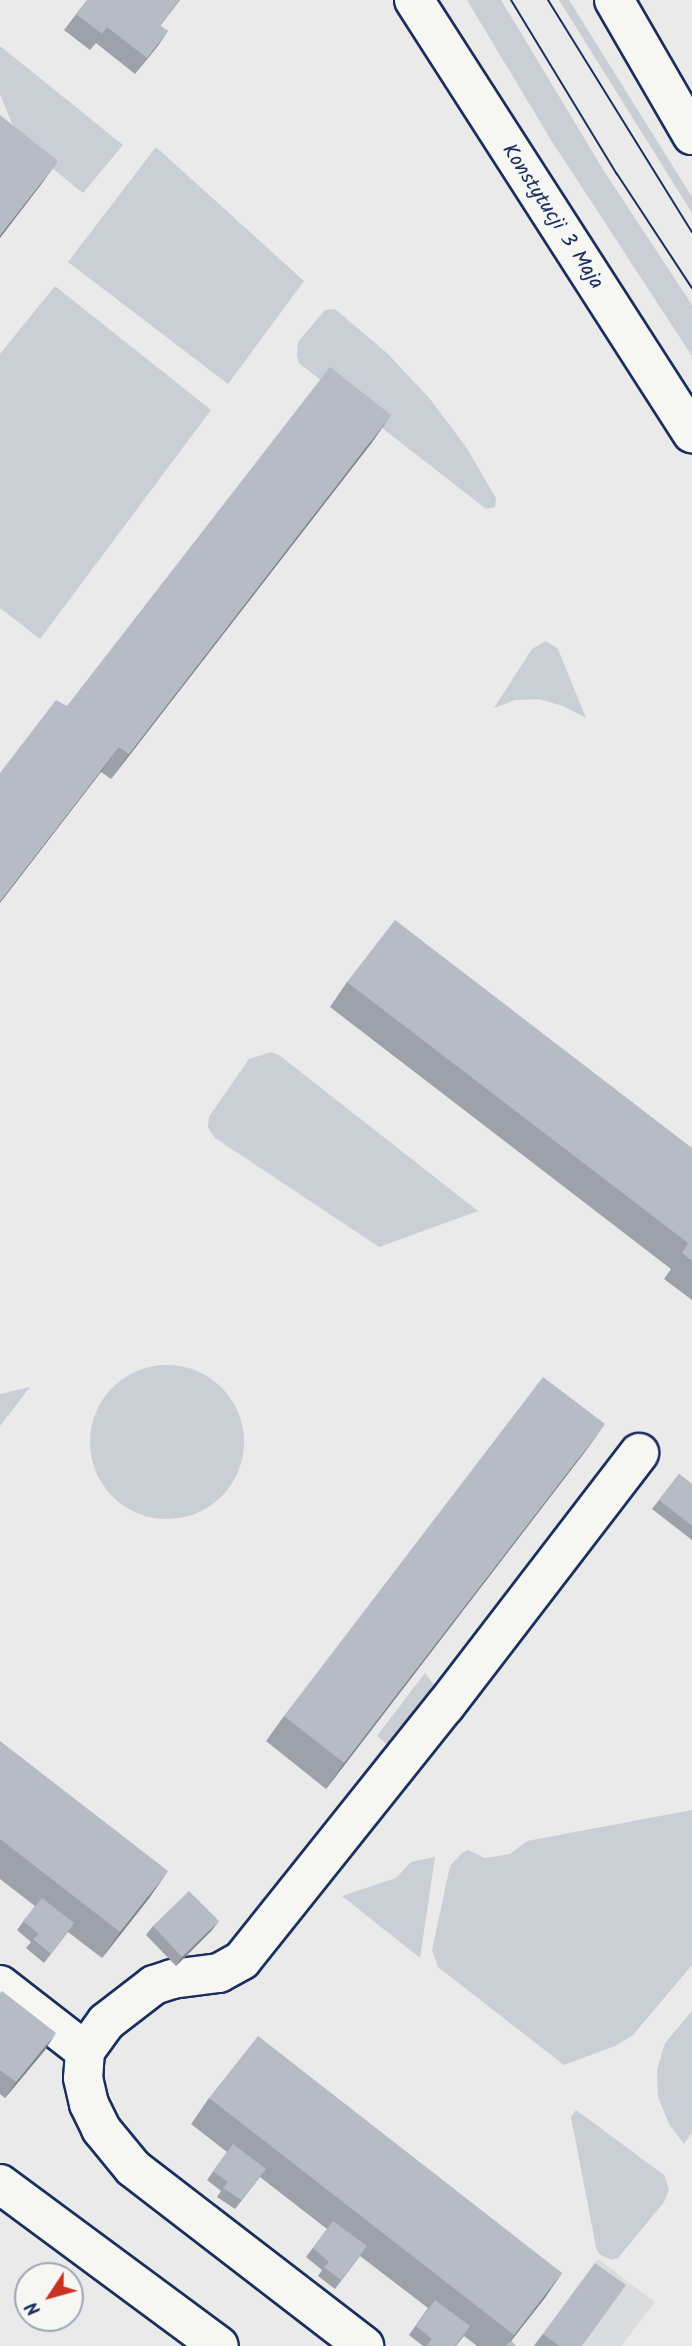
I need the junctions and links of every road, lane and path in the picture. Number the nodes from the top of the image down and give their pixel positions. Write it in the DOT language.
graph roads {
  1 [pos="414,0"];
  2 [pos="614,0"];
  3 [pos="692,135"];
  4 [pos="692,433"];
  5 [pos="639,1453"];
  6 [pos="0,1985"];
  7 [pos="85,2051"];
  8 [pos="0,2183"];
  9 [pos="219,2346"];
  10 [pos="364,2346"];
  1 -- 4 [label="street, Konstytucji 3 Maja"];
  2 -- 3 [label="street"];
  5 -- 7 [label="street"];
  6 -- 7 [label="street"];
  7 -- 10 [label="street"];
  8 -- 9 [label="street"];
}
